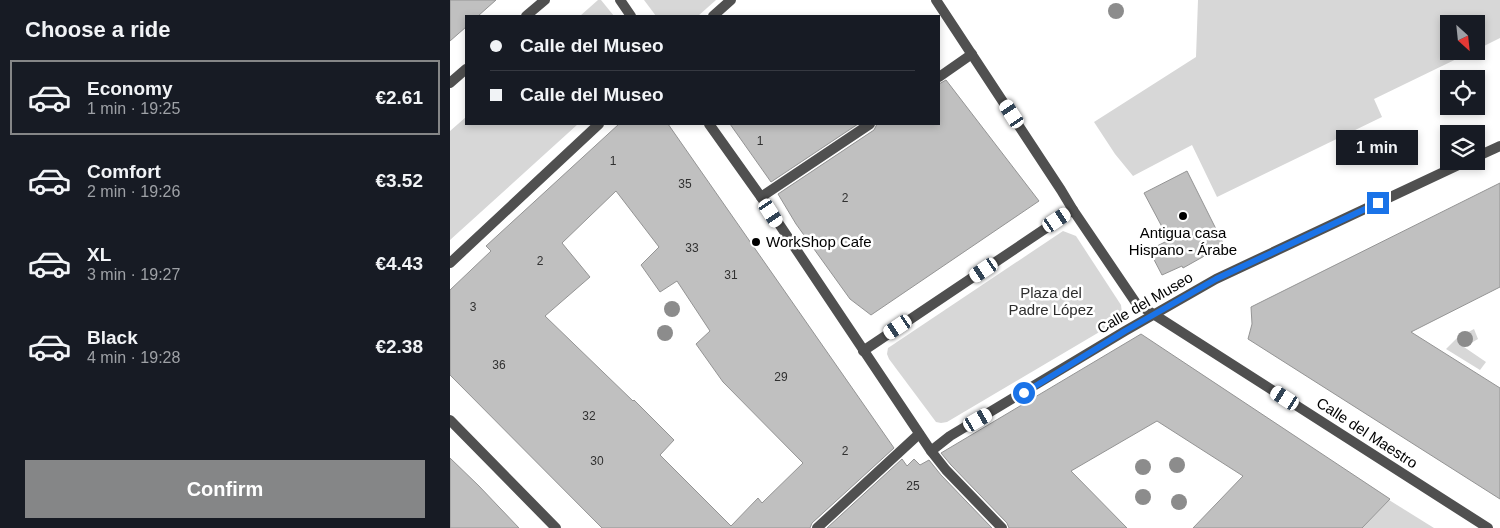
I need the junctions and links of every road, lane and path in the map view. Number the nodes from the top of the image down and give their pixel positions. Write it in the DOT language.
graph roads {
  1 [pos="545,0"];
  2 [pos="620,0"];
  3 [pos="732,0"];
  4 [pos="936,0"];
  5 [pos="527,15"];
  6 [pos="630,15"];
  7 [pos="714,15"];
  8 [pos="972,54"];
  9 [pos="465,70"];
  10 [pos="940,76"];
  11 [pos="450,83"];
  12 [pos="598,125"];
  13 [pos="710,125"];
  14 [pos="869,125"];
  15 [pos="1500,146"];
  16 [pos="1485,153"];
  17 [pos="1448,170"];
  18 [pos="761,197"];
  19 [pos="1072,210"];
  20 [pos="450,263"];
  21 [pos="1154,315"];
  22 [pos="862,351"];
  23 [pos="450,420"];
  24 [pos="919,434"];
  25 [pos="931,451"];
  26 [pos="556,528"];
  27 [pos="817,528"];
  28 [pos="1002,528"];
  29 [pos="1488,528"];
  1 -- 5 [label="street"];
  2 -- 6 [label="street"];
  3 -- 7 [label="street"];
  4 -- 8 [label="street, Calle del Maestro"];
  8 -- 10 [label="street"];
  8 -- 19 [label="street, Calle del Maestro"];
  9 -- 11 [label="street"];
  12 -- 20 [label="street"];
  13 -- 18 [label="street"];
  14 -- 18 [label="street"];
  15 -- 16 [label="street"];
  17 -- 21 [label="street, Calle del Museo"];
  18 -- 22 [label="street"];
  19 -- 21 [label="street, Calle del Maestro"];
  19 -- 22 [label="street"];
  21 -- 25 [label="street, Calle del Museo"];
  21 -- 29 [label="street, Calle del Maestro"];
  22 -- 24 [label="street"];
  23 -- 26 [label="street"];
  24 -- 25 [label="street"];
  24 -- 27 [label="street"];
  25 -- 28 [label="street"];
}
